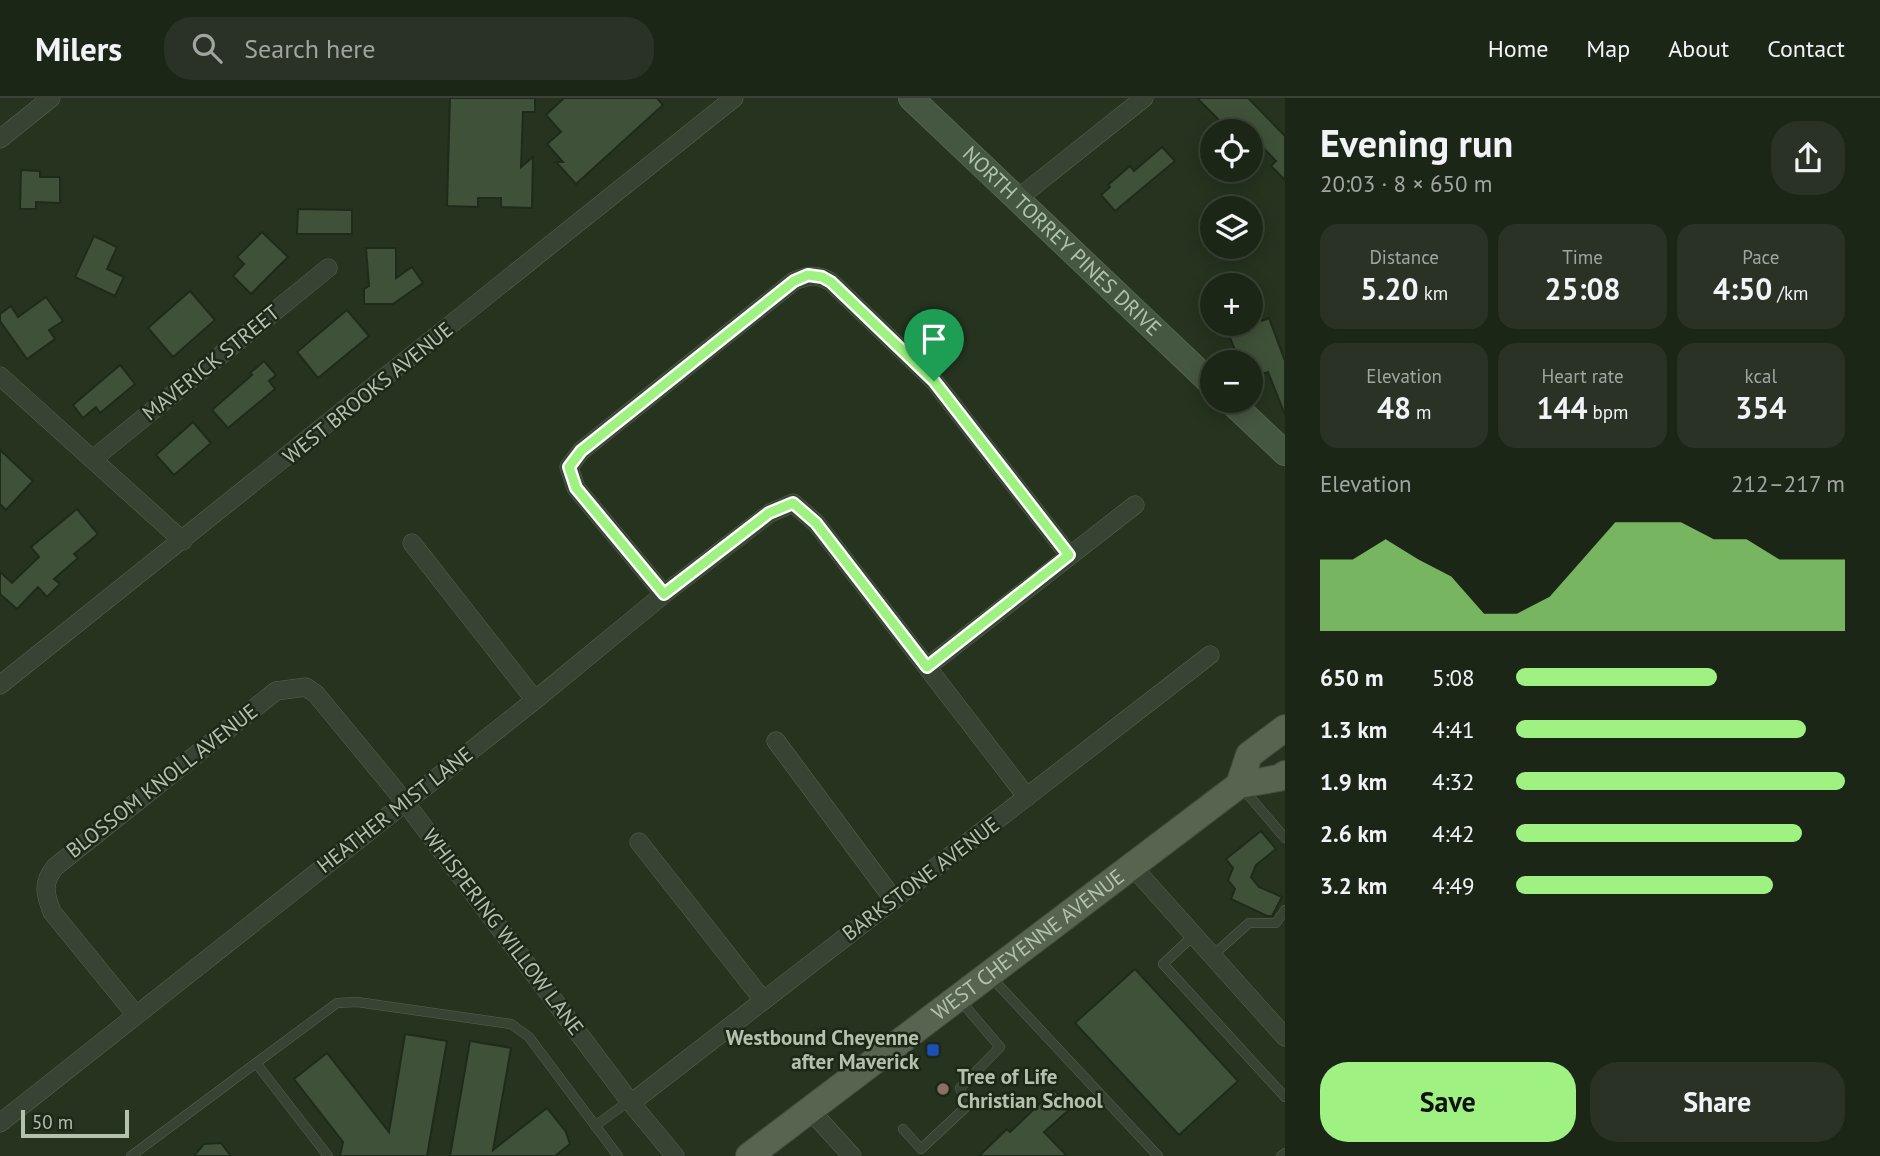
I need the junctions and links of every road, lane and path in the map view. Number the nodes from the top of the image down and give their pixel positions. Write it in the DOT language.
graph roads {
  1 [pos="51,98"];
  2 [pos="734,98"];
  3 [pos="911,98"];
  4 [pos="1144,98"];
  5 [pos="0,139"];
  6 [pos="1017,199"];
  7 [pos="328,268"];
  8 [pos="1200,373"];
  9 [pos="0,376"];
  10 [pos="1243,413"];
  11 [pos="1285,453"];
  12 [pos="93,459"];
  13 [pos="1135,505"];
  14 [pos="183,541"];
  15 [pos="412,543"];
  16 [pos="1069,555"];
  17 [pos="664,594"];
  18 [pos="1210,654"];
  19 [pos="927,667"];
  20 [pos="0,685"];
  21 [pos="296,687"];
  22 [pos="535,700"];
  23 [pos="1285,727"];
  24 [pos="776,741"];
  25 [pos="1285,774"];
  26 [pos="1239,785"];
  27 [pos="1027,797"];
  28 [pos="405,802"];
  29 [pos="1285,838"];
  30 [pos="639,842"];
  31 [pos="1132,866"];
  32 [pos="894,900"];
  33 [pos="1285,910"];
  34 [pos="1194,935"];
  35 [pos="1212,956"];
  36 [pos="989,974"];
  37 [pos="958,998"];
  38 [pos="763,1000"];
  39 [pos="136,1015"];
  40 [pos="1285,1037"];
  41 [pos="256,1063"];
  42 [pos="1284,1095"];
  43 [pos="630,1102"];
  44 [pos="810,1110"];
  45 [pos="2,1116"];
  46 [pos="595,1126"];
  47 [pos="902,1129"];
  48 [pos="131,1156"];
  49 [pos="328,1156"];
  50 [pos="618,1156"];
  51 [pos="675,1156"];
  52 [pos="749,1156"];
  53 [pos="852,1156"];
  54 [pos="1158,1156"];
  1 -- 5 [label="street"];
  2 -- 14 [label="street, WEST BROOKS AVENUE"];
  3 -- 6 [label="main road, NORTH TORREY PINES DRIVE"];
  4 -- 6 [label="street"];
  6 -- 8 [label="main road, NORTH TORREY PINES DRIVE"];
  7 -- 12 [label="street, MAVERICK STREET"];
  9 -- 12 [label="street"];
  10 -- 11 [label="main road"];
  12 -- 14 [label="street"];
  13 -- 16 [label="street"];
  14 -- 20 [label="street, WEST BROOKS AVENUE"];
  15 -- 22 [label="street"];
  16 -- 17 [label="street"];
  16 -- 19 [label="street"];
  17 -- 19 [label="street, HEATHER MIST LANE"];
  17 -- 22 [label="street, HEATHER MIST LANE"];
  18 -- 27 [label="street, BARKSTONE AVENUE"];
  19 -- 27 [label="street"];
  21 -- 28 [label="street, WHISPERING WILLOW LANE"];
  21 -- 39 [label="street, BLOSSOM KNOLL AVENUE"];
  22 -- 28 [label="street, HEATHER MIST LANE"];
  23 -- 26 [label="main road"];
  24 -- 32 [label="street"];
  25 -- 26 [label="main road, WEST CHEYENNE AVENUE"];
  26 -- 29 [label="lane"];
  26 -- 31 [label="main road, WEST CHEYENNE AVENUE"];
  27 -- 32 [label="street, BARKSTONE AVENUE"];
  28 -- 39 [label="street, HEATHER MIST LANE"];
  28 -- 43 [label="street, WHISPERING WILLOW LANE"];
  30 -- 38 [label="street"];
  31 -- 34 [label="street"];
  31 -- 36 [label="main road, WEST CHEYENNE AVENUE"];
  32 -- 38 [label="street, BARKSTONE AVENUE"];
  33 -- 35 [label="lane"];
  34 -- 35 [label="street"];
  34 -- 42 [label="lane"];
  35 -- 40 [label="street"];
  36 -- 37 [label="main road, WEST CHEYENNE AVENUE"];
  36 -- 54 [label="lane"];
  37 -- 44 [label="main road, WEST CHEYENNE AVENUE"];
  37 -- 47 [label="lane"];
  38 -- 43 [label="street, BARKSTONE AVENUE"];
  39 -- 45 [label="street, HEATHER MIST LANE"];
  41 -- 46 [label="lane"];
  41 -- 48 [label="lane"];
  41 -- 49 [label="lane"];
  43 -- 46 [label="lane"];
  43 -- 51 [label="street, WHISPERING WILLOW LANE"];
  44 -- 52 [label="main road, WEST CHEYENNE AVENUE"];
  44 -- 53 [label="street"];
  46 -- 50 [label="lane"];
}
